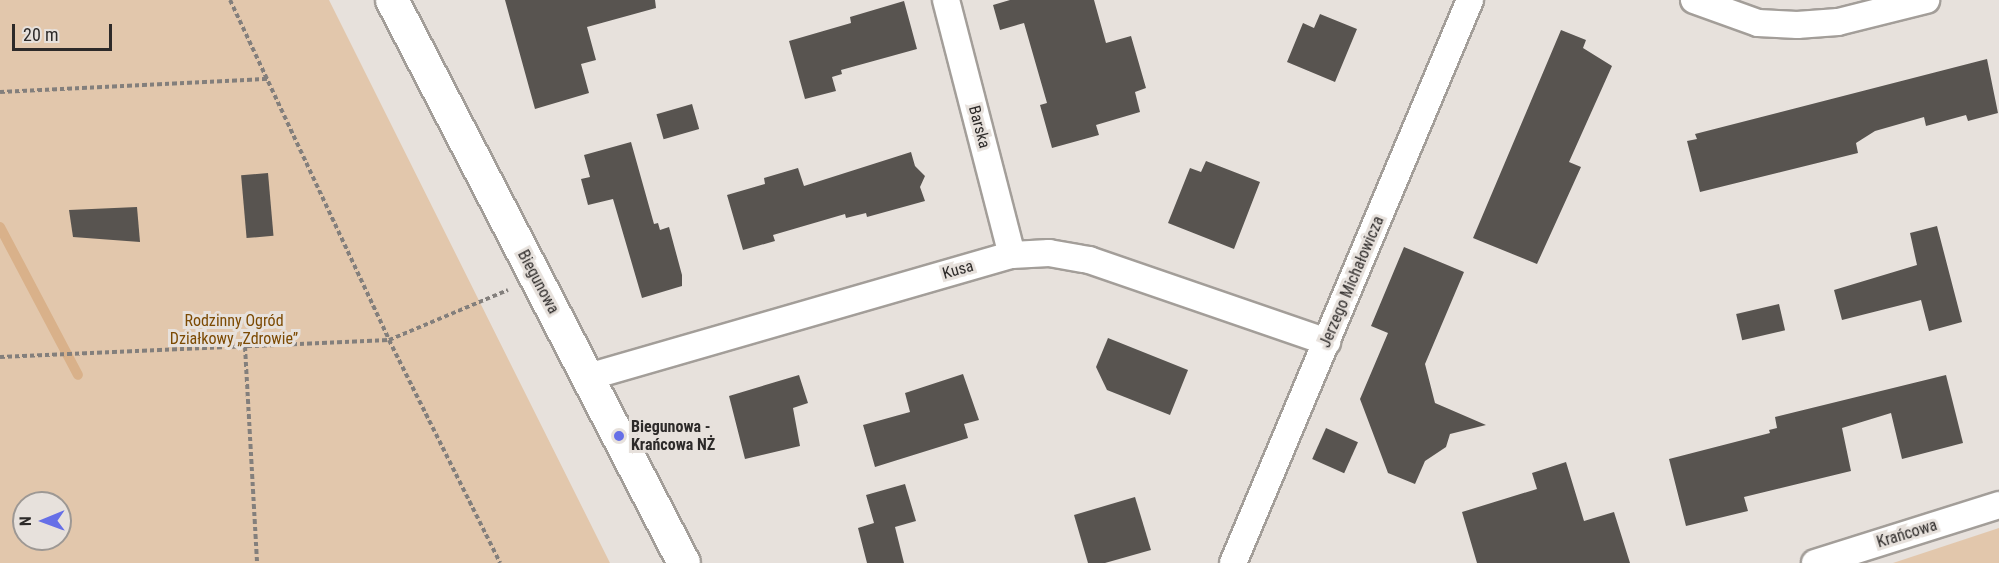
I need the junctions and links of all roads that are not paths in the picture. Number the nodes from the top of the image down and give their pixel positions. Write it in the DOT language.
graph roads {
  1 [pos="392,0"];
  2 [pos="946,0"];
  3 [pos="1470,0"];
  4 [pos="1694,0"];
  5 [pos="1926,0"];
  6 [pos="1012,255"];
  7 [pos="1327,342"];
  8 [pos="588,377"];
  9 [pos="1999,505"];
  10 [pos="684,563"];
  11 [pos="1233,563"];
  12 [pos="1815,563"];
  1 -- 8 [label="street, Biegunowa"];
  2 -- 6 [label="street, Barska"];
  3 -- 7 [label="street, Jerzego Michałowicza"];
  4 -- 5 [label="street"];
  6 -- 7 [label="street, Kusa"];
  6 -- 8 [label="street, Kusa"];
  7 -- 11 [label="street, Jerzego Michałowicza"];
  8 -- 10 [label="street, Biegunowa"];
  9 -- 12 [label="street, Krańcowa"];
}
